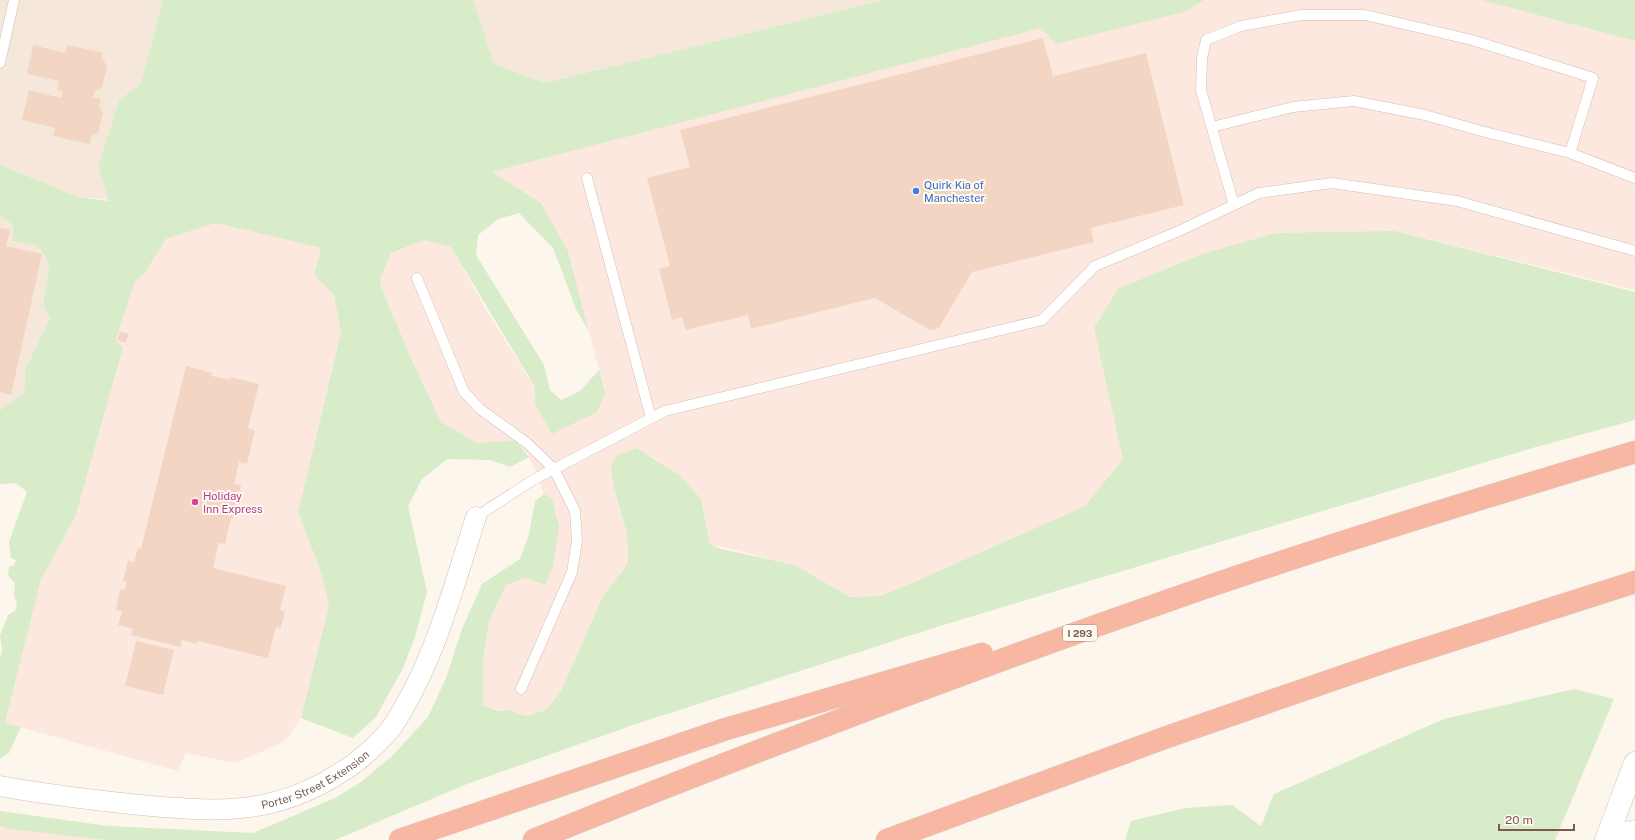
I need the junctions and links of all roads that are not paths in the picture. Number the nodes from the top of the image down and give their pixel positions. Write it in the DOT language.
graph roads {
  1 [pos="14,0"];
  2 [pos="4,21"];
  3 [pos="0,63"];
  4 [pos="1212,127"];
  5 [pos="1570,152"];
  6 [pos="587,178"];
  7 [pos="1635,178"];
  8 [pos="1234,205"];
  9 [pos="1635,251"];
  10 [pos="417,278"];
  11 [pos="651,418"];
  12 [pos="1635,452"];
  13 [pos="554,469"];
  14 [pos="476,517"];
  15 [pos="1635,582"];
  16 [pos="1206,588"];
  17 [pos="520,689"];
  18 [pos="1635,763"];
  19 [pos="0,786"];
  20 [pos="1635,830"];
  21 [pos="1607,836"];
  22 [pos="400,840"];
  23 [pos="534,840"];
  24 [pos="887,840"];
  1 -- 2 [label="lane"];
  2 -- 3 [label="lane"];
  4 -- 5 [label="lane"];
  4 -- 5 [label="lane"];
  4 -- 8 [label="lane"];
  5 -- 7 [label="lane"];
  6 -- 11 [label="lane"];
  8 -- 9 [label="lane"];
  8 -- 11 [label="lane"];
  10 -- 13 [label="lane"];
  11 -- 13 [label="lane"];
  12 -- 16 [label="highway, I 293"];
  13 -- 14 [label="lane"];
  13 -- 17 [label="lane"];
  14 -- 19 [label="street, Porter Street Extension"];
  15 -- 24 [label="highway"];
  16 -- 22 [label="highway"];
  16 -- 23 [label="highway, I 293"];
  18 -- 21 [label="street"];
  20 -- 21 [label="street"];
}
